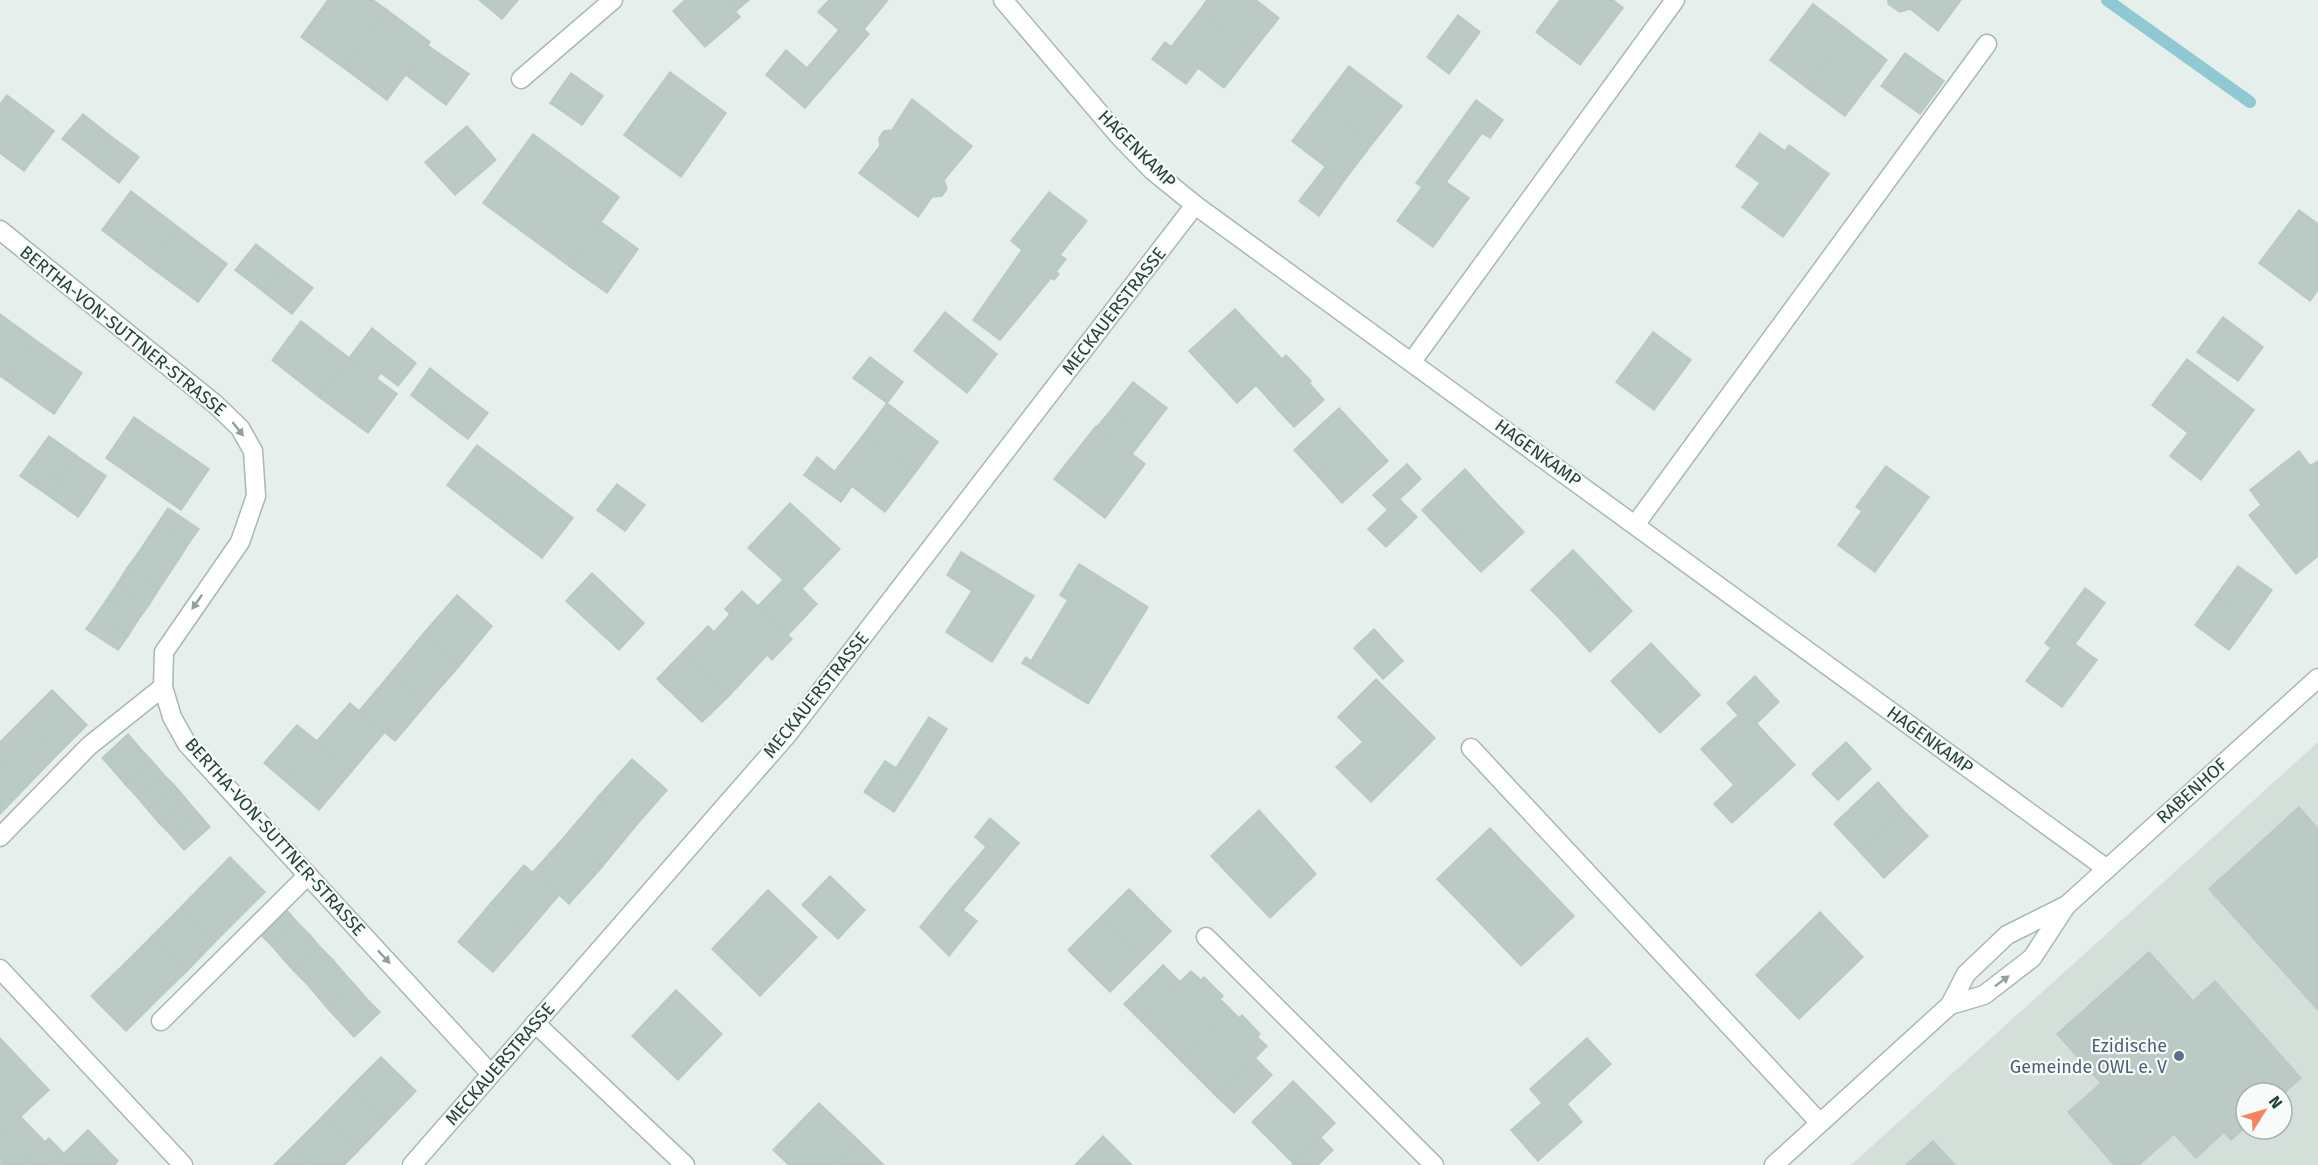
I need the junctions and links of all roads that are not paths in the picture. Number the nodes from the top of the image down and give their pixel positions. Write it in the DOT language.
graph roads {
  1 [pos="613,0"];
  2 [pos="1003,0"];
  3 [pos="1675,0"];
  4 [pos="1987,44"];
  5 [pos="521,80"];
  6 [pos="1196,205"];
  7 [pos="0,230"];
  8 [pos="1413,360"];
  9 [pos="1635,525"];
  10 [pos="2318,678"];
  11 [pos="163,687"];
  12 [pos="1471,748"];
  13 [pos="0,837"];
  14 [pos="2107,868"];
  15 [pos="308,875"];
  16 [pos="2067,905"];
  17 [pos="1206,937"];
  18 [pos="0,969"];
  19 [pos="1950,1005"];
  20 [pos="161,1021"];
  21 [pos="535,1023"];
  22 [pos="491,1074"];
  23 [pos="1820,1123"];
  24 [pos="183,1165"];
  25 [pos="412,1165"];
  26 [pos="685,1165"];
  27 [pos="1434,1165"];
  28 [pos="1774,1165"];
  1 -- 5 [label="street"];
  2 -- 6 [label="street, HAGENKAMP"];
  3 -- 8 [label="street"];
  4 -- 9 [label="street"];
  6 -- 8 [label="street, HAGENKAMP"];
  6 -- 21 [label="street, MECKAUERSTRASSE"];
  7 -- 11 [label="street, BERTHA-VON-SUTTNER-STRASSE, one-way"];
  8 -- 9 [label="street, HAGENKAMP"];
  9 -- 14 [label="street, HAGENKAMP"];
  10 -- 14 [label="street, RABENHOF"];
  11 -- 13 [label="street"];
  11 -- 15 [label="street, BERTHA-VON-SUTTNER-STRASSE"];
  12 -- 23 [label="street"];
  14 -- 16 [label="street, RABENHOF"];
  15 -- 20 [label="street"];
  15 -- 22 [label="street, BERTHA-VON-SUTTNER-STRASSE, one-way"];
  16 -- 19 [label="street, RABENHOF"];
  19 -- 16 [label="street, RABENHOF, one-way"];
  17 -- 27 [label="street"];
  18 -- 24 [label="street"];
  19 -- 23 [label="street, RABENHOF"];
  21 -- 22 [label="street, MECKAUERSTRASSE"];
  21 -- 26 [label="street"];
  22 -- 25 [label="street, MECKAUERSTRASSE"];
  23 -- 28 [label="street, RABENHOF"];
}
